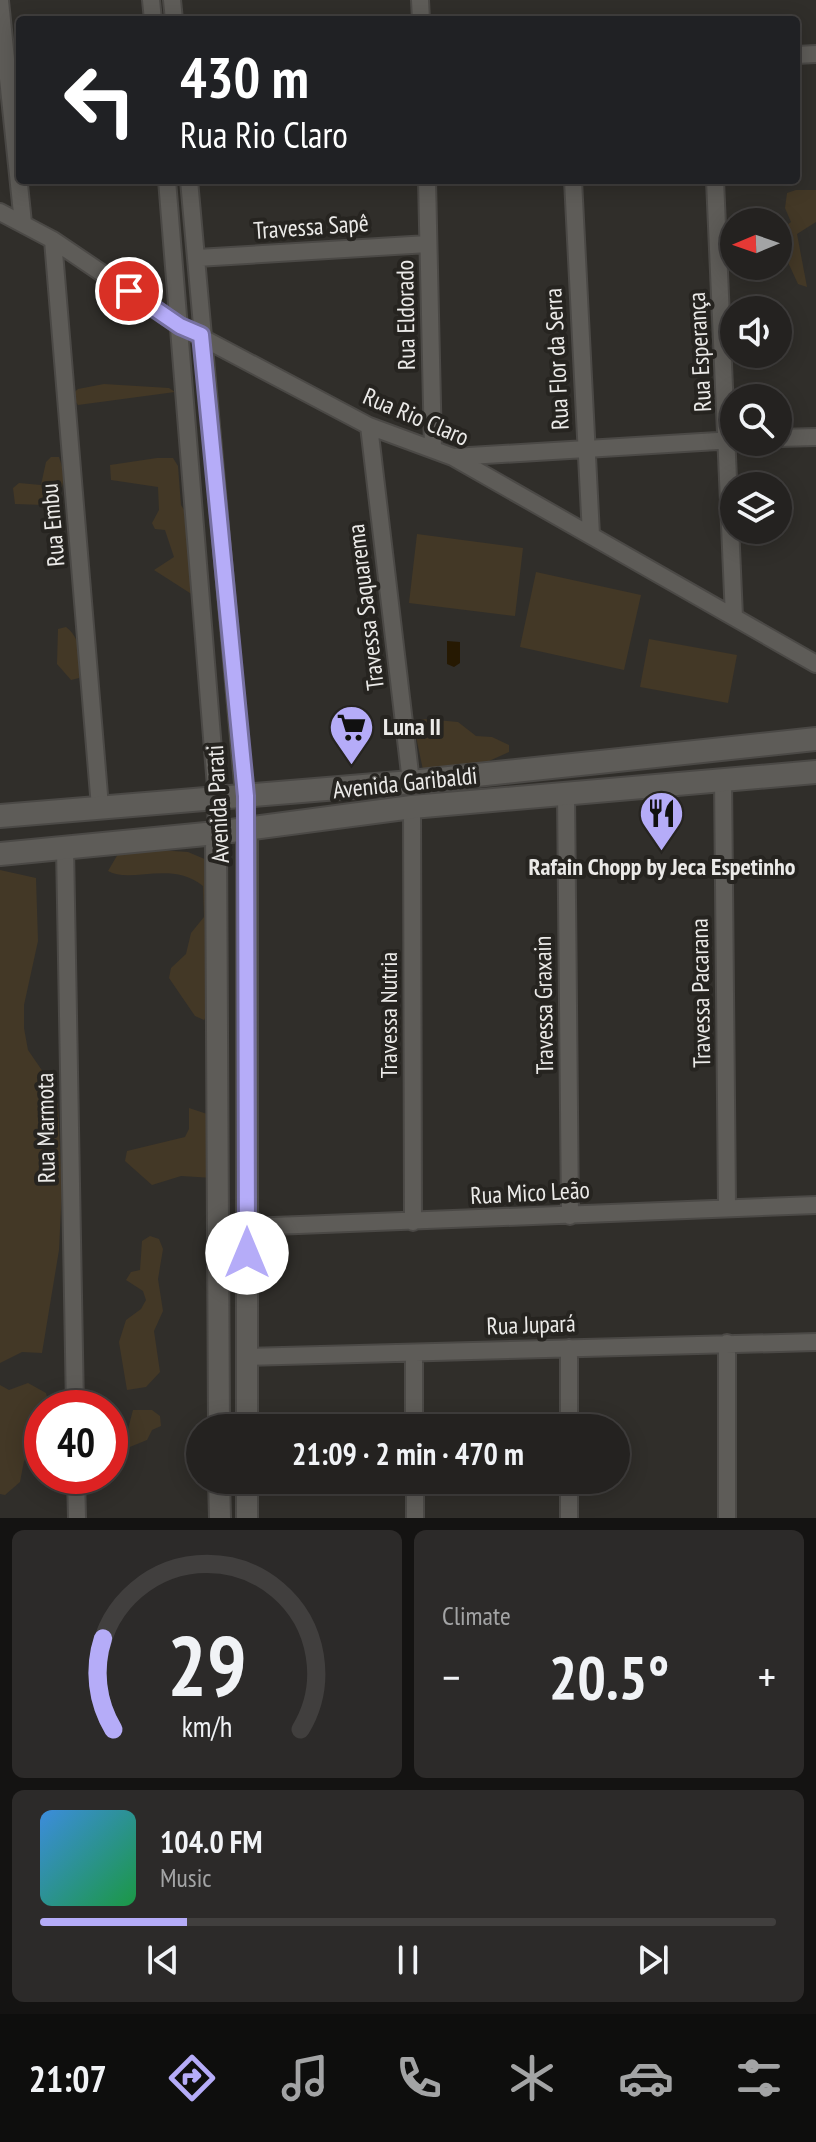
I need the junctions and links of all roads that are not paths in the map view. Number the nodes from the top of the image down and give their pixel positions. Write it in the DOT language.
graph roads {
  1 [pos="0,1"];
  2 [pos="16,155"];
  3 [pos="19,184"];
  4 [pos="167,184"];
  5 [pos="189,184"];
  6 [pos="427,184"];
  7 [pos="573,184"];
  8 [pos="715,184"];
  9 [pos="0,212"];
  10 [pos="23,223"];
  11 [pos="53,240"];
  12 [pos="428,244"];
  13 [pos="197,258"];
  14 [pos="180,326"];
  15 [pos="201,335"];
  16 [pos="728,384"];
  17 [pos="369,426"];
  18 [pos="816,437"];
  19 [pos="792,438"];
  20 [pos="720,441"];
  21 [pos="585,447"];
  22 [pos="433,449"];
  23 [pos="732,456"];
  24 [pos="453,457"];
  25 [pos="591,535"];
  26 [pos="734,617"];
  27 [pos="816,664"];
  28 [pos="816,739"];
  29 [pos="816,772"];
  30 [pos="723,778"];
  31 [pos="411,782"];
  32 [pos="566,793"];
  33 [pos="246,796"];
  34 [pos="217,799"];
  35 [pos="100,807"];
  36 [pos="412,807"];
  37 [pos="0,816"];
  38 [pos="247,828"];
  39 [pos="216,833"];
  40 [pos="65,847"];
  41 [pos="0,854"];
  42 [pos="816,1205"];
  43 [pos="727,1206"];
  44 [pos="570,1216"];
  45 [pos="413,1222"];
  46 [pos="247,1227"];
  47 [pos="816,1342"];
  48 [pos="727,1343"];
  49 [pos="569,1348"];
  50 [pos="414,1353"];
  51 [pos="247,1357"];
  52 [pos="75,1390"];
  53 [pos="219,1414"];
  54 [pos="247,1414"];
  55 [pos="414,1414"];
  56 [pos="569,1414"];
  57 [pos="76,1494"];
  58 [pos="219,1494"];
  59 [pos="247,1494"];
  60 [pos="415,1494"];
  61 [pos="569,1494"];
  62 [pos="77,1518"];
  63 [pos="220,1518"];
  64 [pos="247,1518"];
  65 [pos="415,1518"];
  66 [pos="569,1518"];
  67 [pos="727,1518"];
  1 -- 2 [label="street"];
  3 -- 10 [label="street"];
  4 -- 14 [label="street, Avenida Parati"];
  5 -- 13 [label="street, Avenida Parati"];
  6 -- 12 [label="street, Rua Eldorado"];
  7 -- 21 [label="street, Rua Flor da Serra"];
  8 -- 16 [label="street, Rua Esperança"];
  9 -- 10 [label="street, Rua Rio Claro"];
  10 -- 11 [label="street, Rua Rio Claro"];
  11 -- 14 [label="street, Rua Rio Claro"];
  11 -- 35 [label="street, Rua Embu"];
  12 -- 13 [label="street, Travessa Sapê"];
  12 -- 22 [label="street, Rua Eldorado"];
  13 -- 15 [label="street, Avenida Parati"];
  14 -- 15 [label="street, Rua Rio Claro"];
  14 -- 34 [label="street, Avenida Parati"];
  15 -- 17 [label="street, Rua Rio Claro"];
  15 -- 33 [label="street, Avenida Parati"];
  17 -- 22 [label="street, Rua Rio Claro"];
  17 -- 31 [label="street, Travessa Saquarema"];
  18 -- 19 [label="street"];
  20 -- 21 [label="street"];
  21 -- 24 [label="street"];
  21 -- 25 [label="street, Rua Flor da Serra"];
  22 -- 24 [label="street, Rua Rio Claro"];
  23 -- 26 [label="street, Rua Esperança"];
  24 -- 25 [label="street, Rua Rio Claro"];
  25 -- 26 [label="street, Rua Rio Claro"];
  26 -- 27 [label="street, Rua Rio Claro"];
  28 -- 31 [label="main road, Avenida Garibaldi"];
  29 -- 30 [label="main road, Avenida Garibaldi"];
  30 -- 32 [label="main road, Avenida Garibaldi"];
  30 -- 43 [label="street, Travessa Pacarana"];
  31 -- 33 [label="main road, Avenida Garibaldi"];
  32 -- 36 [label="main road, Avenida Garibaldi"];
  32 -- 44 [label="street, Travessa Graxain"];
  33 -- 34 [label="main road, Avenida Garibaldi"];
  33 -- 38 [label="street, Avenida Parati"];
  34 -- 35 [label="main road, Avenida Garibaldi"];
  34 -- 39 [label="street, Avenida Parati"];
  35 -- 37 [label="main road, Avenida Garibaldi"];
  36 -- 38 [label="main road, Avenida Garibaldi"];
  36 -- 45 [label="street, Travessa Nutria"];
  38 -- 39 [label="main road, Avenida Garibaldi"];
  38 -- 46 [label="street, Avenida Parati"];
  39 -- 40 [label="main road, Avenida Garibaldi"];
  39 -- 53 [label="street, Avenida Parati"];
  40 -- 41 [label="main road, Avenida Garibaldi"];
  40 -- 52 [label="street, Rua Marmota"];
  42 -- 43 [label="street, Rua Mico Leão"];
  43 -- 44 [label="street, Rua Mico Leão"];
  44 -- 45 [label="street, Rua Mico Leão"];
  45 -- 46 [label="street, Rua Mico Leão"];
  46 -- 51 [label="street, Avenida Parati"];
  47 -- 48 [label="street, Rua Jupará"];
  48 -- 49 [label="street, Rua Jupará"];
  48 -- 67 [label="street"];
  49 -- 50 [label="street, Rua Jupará"];
  49 -- 56 [label="street"];
  50 -- 51 [label="street, Rua Jupará"];
  50 -- 55 [label="street"];
  51 -- 54 [label="street, Avenida Parati"];
  57 -- 62 [label="street"];
  58 -- 63 [label="street"];
  59 -- 64 [label="street"];
  60 -- 65 [label="street"];
  61 -- 66 [label="street"];
}
